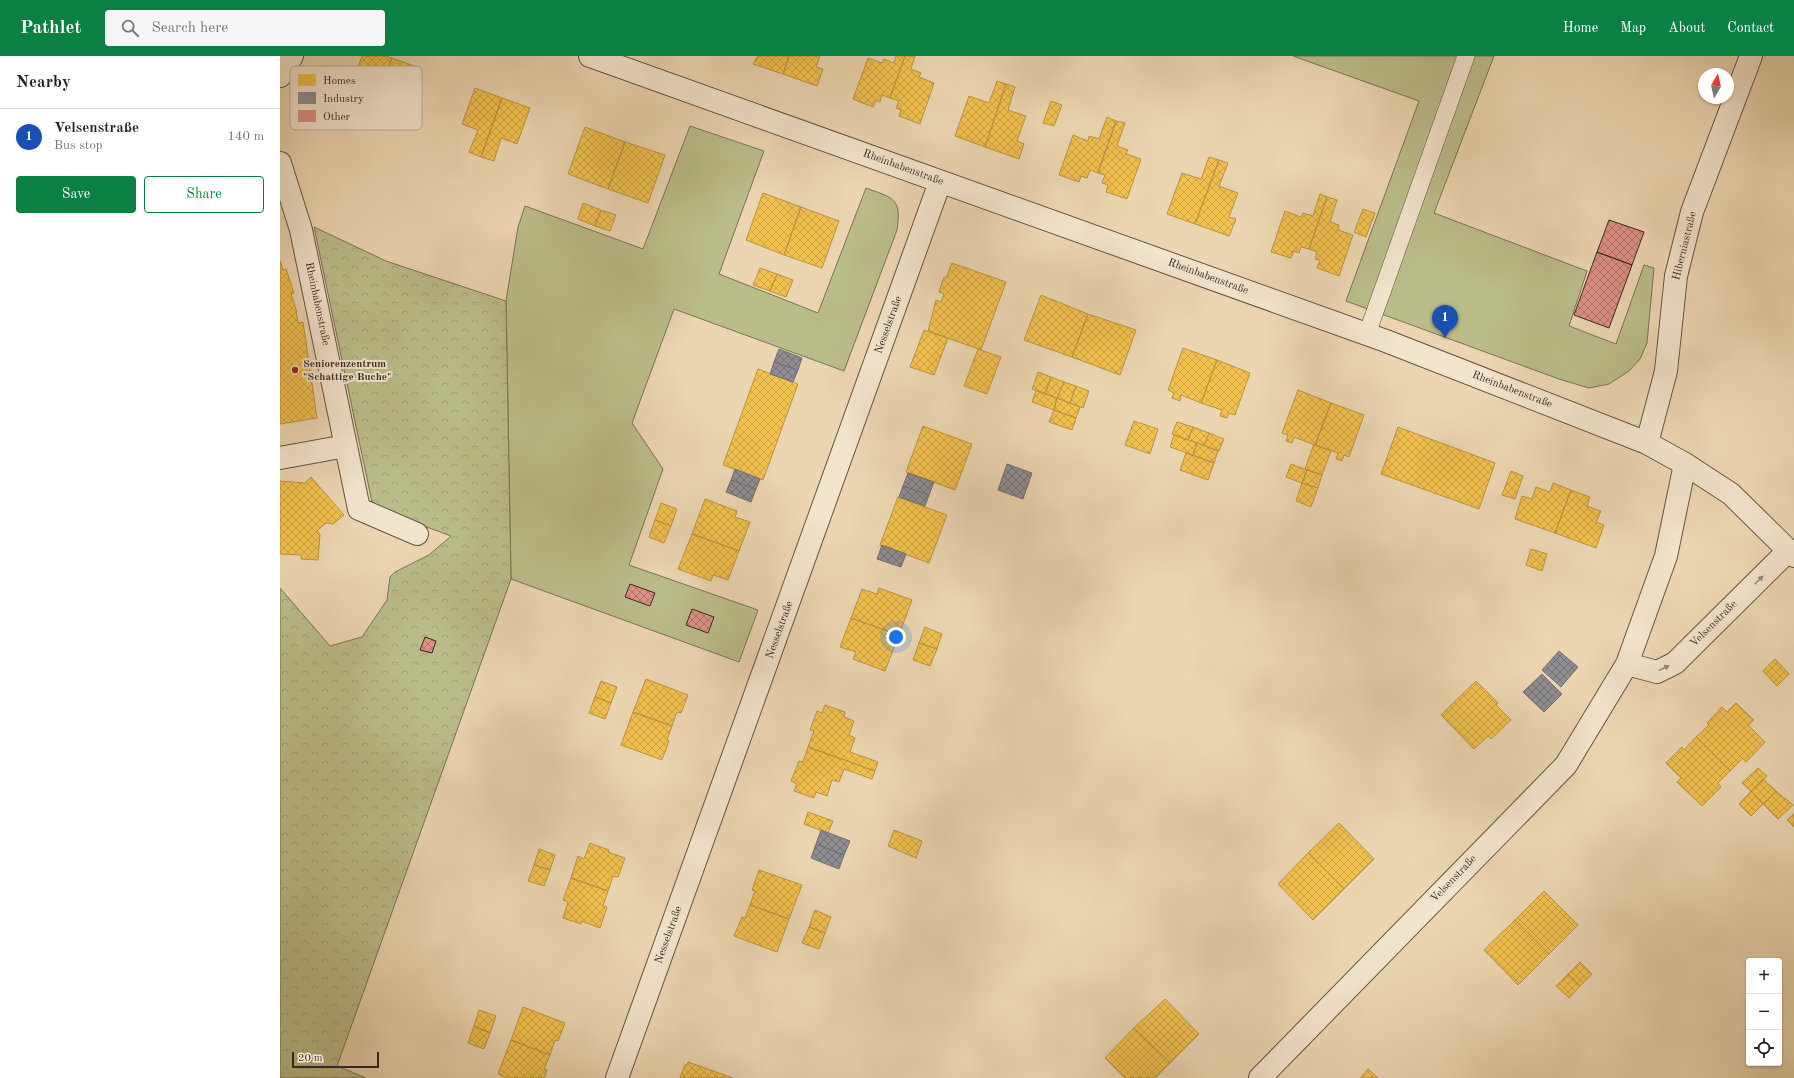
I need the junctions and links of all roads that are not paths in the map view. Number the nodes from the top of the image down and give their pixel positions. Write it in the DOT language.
graph roads {
  1 [pos="292,56"];
  2 [pos="590,56"];
  3 [pos="1466,56"];
  4 [pos="1751,56"];
  5 [pos="280,76"];
  6 [pos="280,163"];
  7 [pos="940,182"];
  8 [pos="1367,334"];
  9 [pos="1647,443"];
  10 [pos="346,446"];
  11 [pos="280,458"];
  12 [pos="1685,464"];
  13 [pos="417,534"];
  14 [pos="1792,550"];
  15 [pos="1627,664"];
  16 [pos="617,1078"];
  17 [pos="1260,1078"];
  1 -- 5 [label="street"];
  2 -- 7 [label="street, Rheinbabenstraße"];
  3 -- 8 [label="lane"];
  4 -- 9 [label="street, Hiberniastraße"];
  6 -- 10 [label="street, Rheinbabenstraße"];
  7 -- 8 [label="street, Rheinbabenstraße"];
  7 -- 16 [label="street, Nesselstraße"];
  8 -- 9 [label="street, Rheinbabenstraße"];
  9 -- 12 [label="street, Rheinbabenstraße"];
  10 -- 11 [label="street"];
  10 -- 13 [label="street, Rheinbabenstraße"];
  12 -- 14 [label="street, Rheinbabenstraße"];
  12 -- 15 [label="street, Velsenstraße"];
  15 -- 14 [label="street, Velsenstraße, one-way"];
  15 -- 17 [label="street, Velsenstraße"];
}
